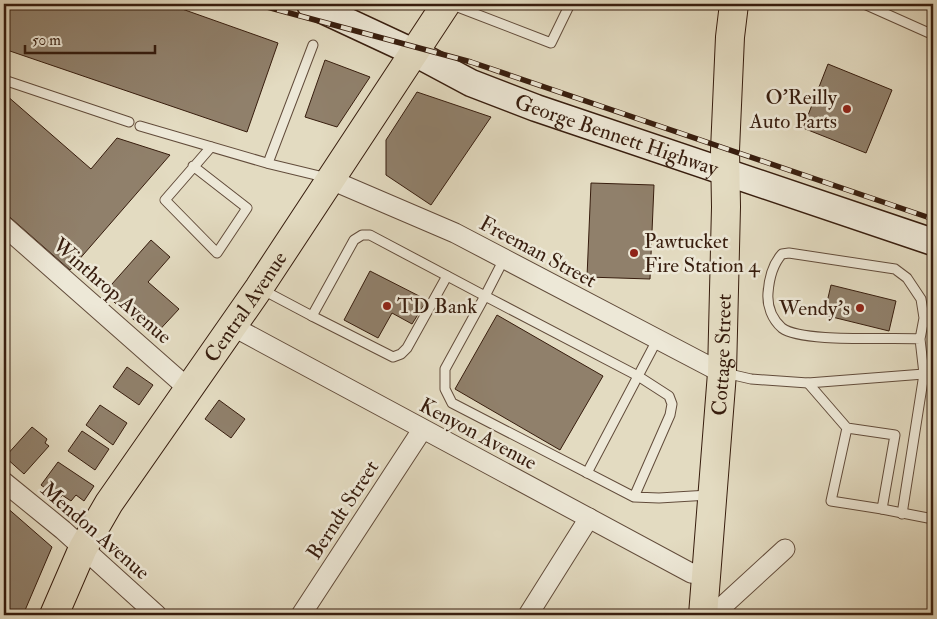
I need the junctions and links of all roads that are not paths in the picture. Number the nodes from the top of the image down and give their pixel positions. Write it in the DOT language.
graph roads {
  1 [pos="310,4"];
  2 [pos="448,4"];
  3 [pos="570,4"];
  4 [pos="734,4"];
  5 [pos="864,4"];
  6 [pos="929,33"];
  7 [pos="313,45"];
  8 [pos="412,52"];
  9 [pos="4,80"];
  10 [pos="129,122"];
  11 [pos="140,126"];
  12 [pos="212,147"];
  13 [pos="268,164"];
  14 [pos="193,166"];
  15 [pos="725,172"];
  16 [pos="329,179"];
  17 [pos="4,226"];
  18 [pos="933,242"];
  19 [pos="504,259"];
  20 [pos="447,276"];
  21 [pos="259,288"];
  22 [pos="485,296"];
  23 [pos="312,316"];
  24 [pos="232,326"];
  25 [pos="920,339"];
  26 [pos="658,340"];
  27 [pos="722,372"];
  28 [pos="924,374"];
  29 [pos="638,376"];
  30 [pos="808,383"];
  31 [pos="190,390"];
  32 [pos="846,428"];
  33 [pos="422,430"];
  34 [pos="587,473"];
  35 [pos="4,483"];
  36 [pos="712,495"];
  37 [pos="634,497"];
  38 [pos="882,509"];
  39 [pos="902,514"];
  40 [pos="589,518"];
  41 [pos="933,519"];
  42 [pos="83,548"];
  43 [pos="784,549"];
  44 [pos="706,575"];
  45 [pos="54,615"];
  46 [pos="157,615"];
  47 [pos="301,615"];
  48 [pos="528,615"];
  49 [pos="704,615"];
  50 [pos="713,615"];
  1 -- 8 [label="main road, George Bennett Highway"];
  2 -- 3 [label="lane"];
  2 -- 8 [label="main road, Central Avenue"];
  4 -- 15 [label="main road, Cottage Street"];
  5 -- 6 [label="lane"];
  7 -- 13 [label="lane"];
  8 -- 15 [label="main road, George Bennett Highway"];
  8 -- 16 [label="main road, Central Avenue"];
  9 -- 10 [label="lane"];
  11 -- 12 [label="lane"];
  12 -- 13 [label="lane"];
  12 -- 14 [label="lane"];
  13 -- 16 [label="lane"];
  14 -- 14 [label="lane"];
  15 -- 18 [label="main road, George Bennett Highway"];
  15 -- 27 [label="main road, Cottage Street"];
  16 -- 19 [label="street, Freeman Street"];
  16 -- 21 [label="main road, Central Avenue"];
  17 -- 31 [label="street, Winthrop Avenue"];
  19 -- 22 [label="lane"];
  19 -- 26 [label="street, Freeman Street"];
  20 -- 22 [label="lane"];
  20 -- 23 [label="lane"];
  20 -- 23 [label="lane"];
  21 -- 23 [label="lane"];
  21 -- 24 [label="main road, Central Avenue"];
  22 -- 29 [label="lane"];
  22 -- 34 [label="lane"];
  24 -- 31 [label="main road, Central Avenue"];
  24 -- 33 [label="street, Kenyon Avenue"];
  25 -- 25 [label="lane"];
  25 -- 28 [label="lane"];
  26 -- 27 [label="street, Freeman Street"];
  26 -- 29 [label="lane"];
  27 -- 30 [label="lane"];
  27 -- 36 [label="main road, Cottage Street"];
  28 -- 30 [label="lane"];
  28 -- 39 [label="lane"];
  29 -- 34 [label="lane"];
  29 -- 37 [label="lane"];
  30 -- 32 [label="lane"];
  31 -- 42 [label="main road, Central Avenue"];
  32 -- 38 [label="lane"];
  32 -- 38 [label="lane"];
  33 -- 40 [label="street, Kenyon Avenue"];
  33 -- 47 [label="street, Berndt Street"];
  34 -- 37 [label="lane"];
  35 -- 42 [label="street, Mendon Avenue"];
  36 -- 37 [label="lane"];
  36 -- 44 [label="main road, Cottage Street"];
  38 -- 39 [label="lane"];
  39 -- 41 [label="lane"];
  40 -- 44 [label="street, Kenyon Avenue"];
  40 -- 48 [label="street"];
  42 -- 45 [label="main road, Central Avenue"];
  42 -- 46 [label="street, Mendon Avenue"];
  43 -- 50 [label="street"];
  44 -- 49 [label="main road, Cottage Street"];
}
